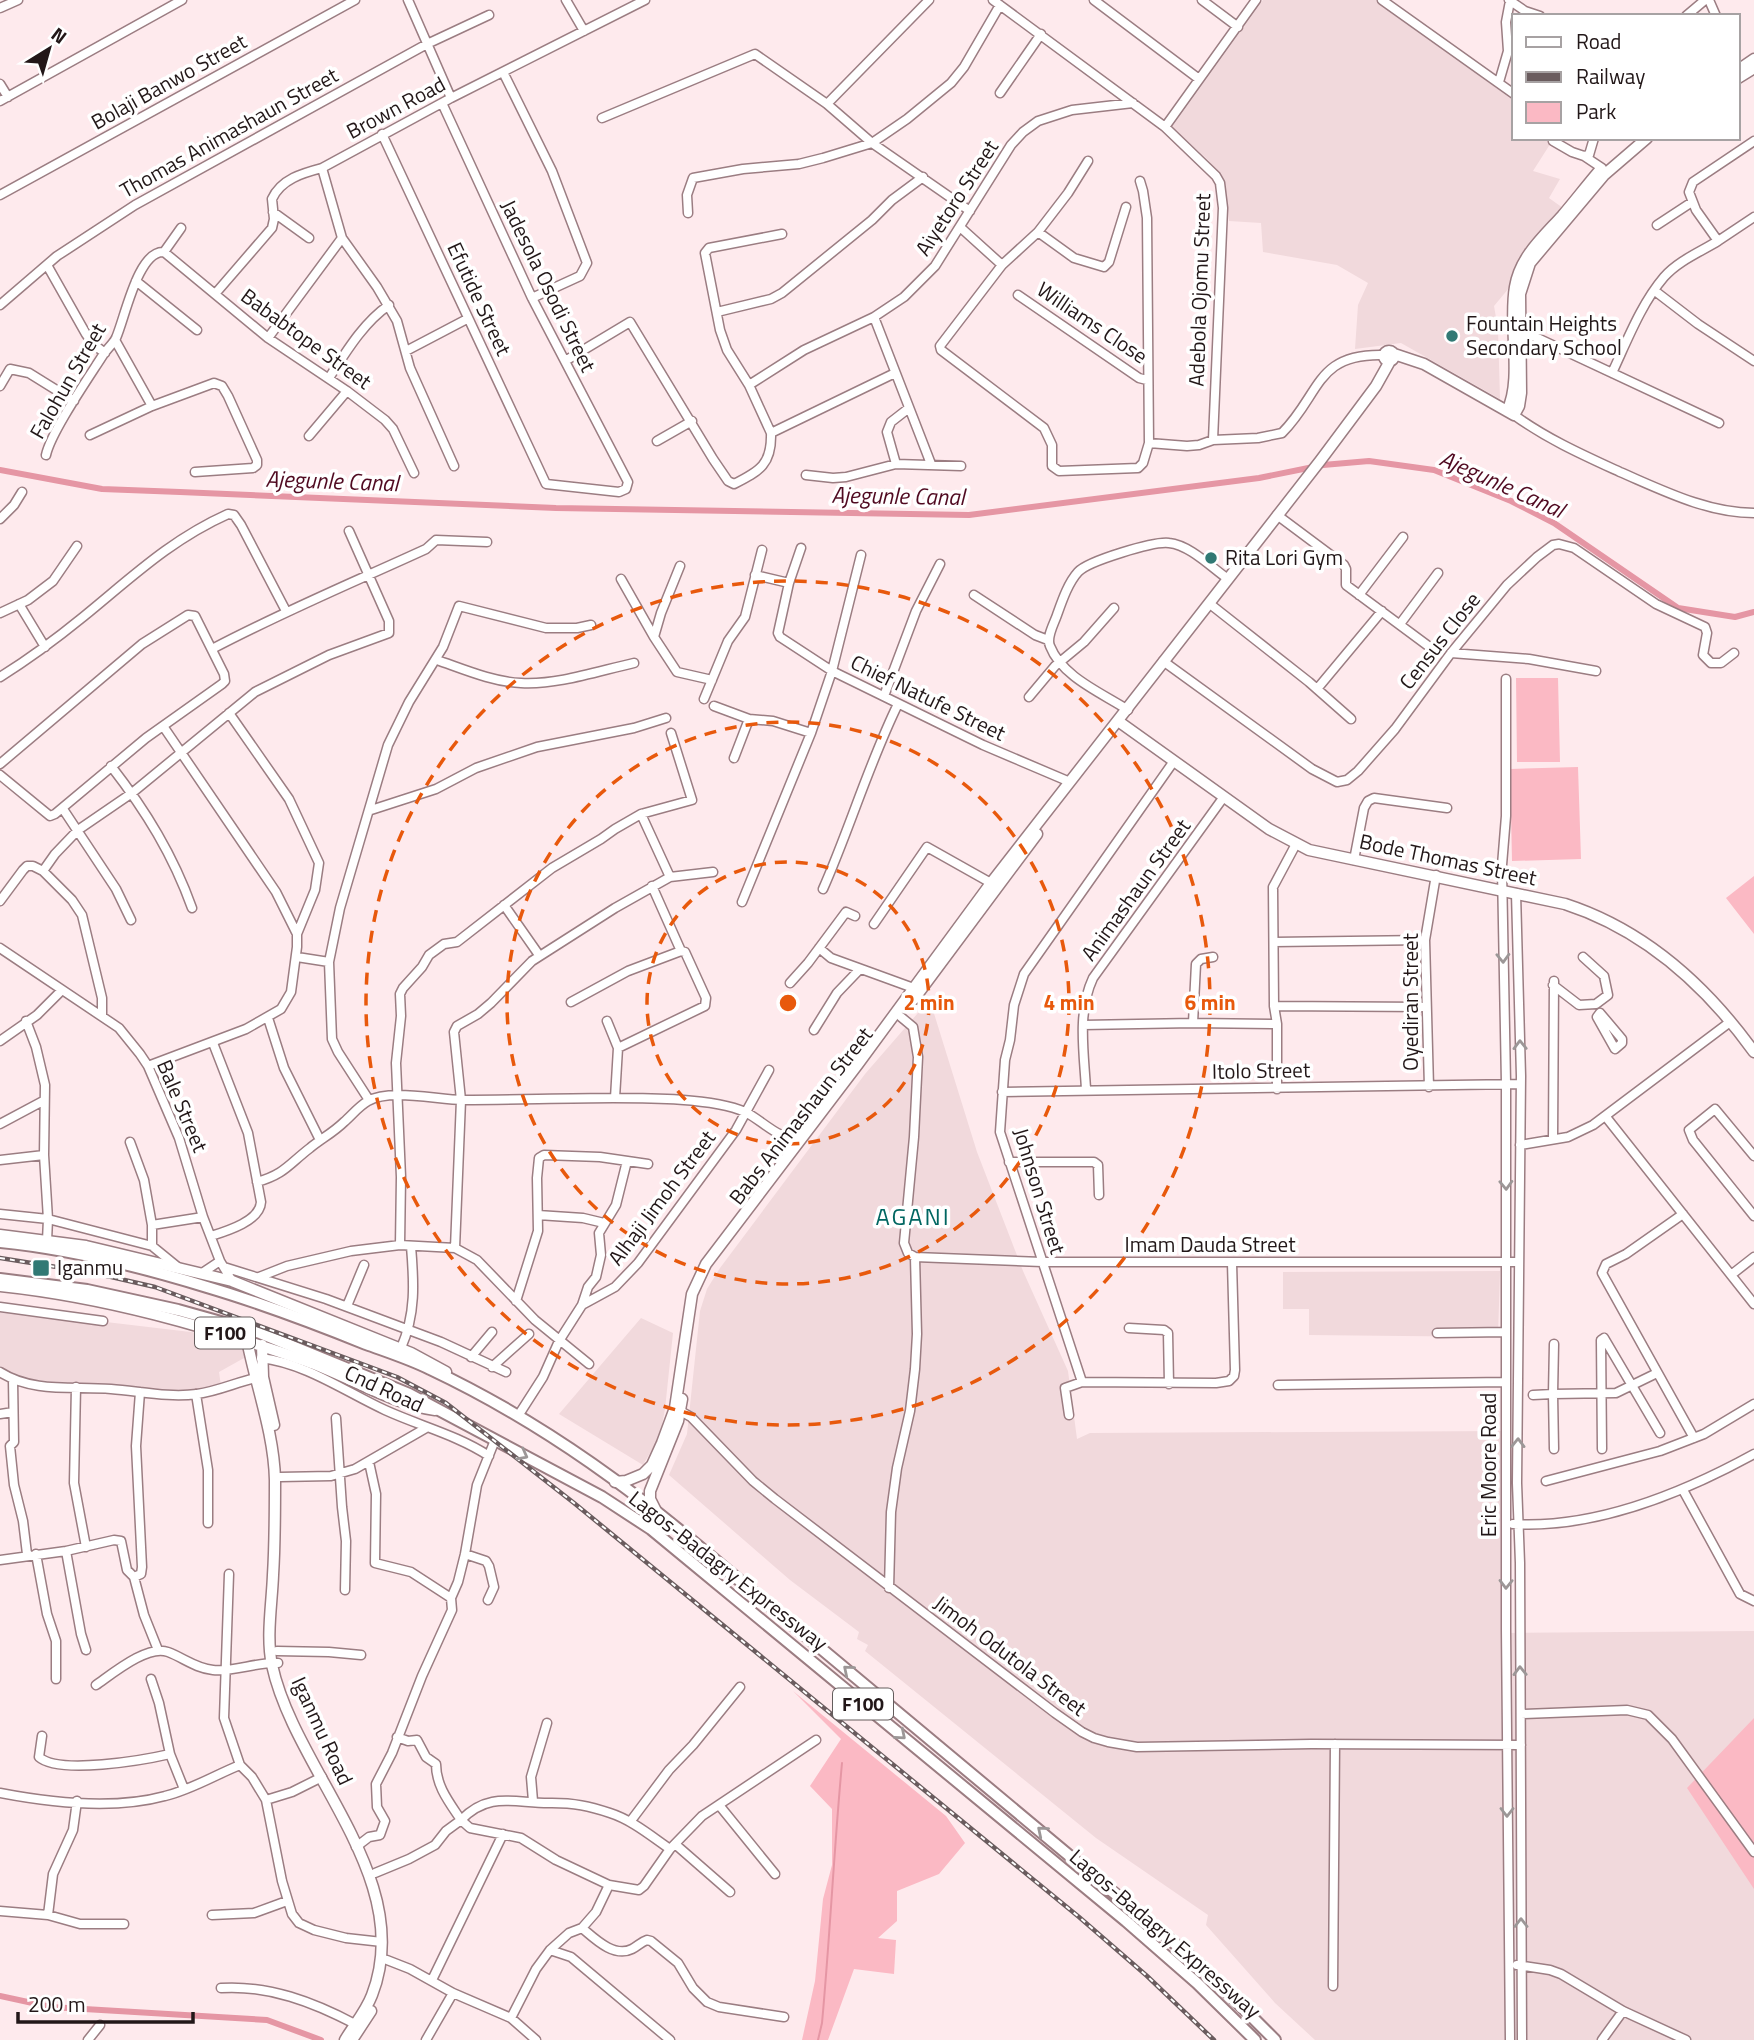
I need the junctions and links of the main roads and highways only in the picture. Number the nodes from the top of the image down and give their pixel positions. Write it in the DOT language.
graph roads {
  1 [pos="1754,60"];
  2 [pos="1743,69"];
  3 [pos="1636,140"];
  4 [pos="1644,140"];
  5 [pos="1603,172"];
  6 [pos="1122,717"];
  7 [pos="918,989"];
  8 [pos="1753,1049"];
  9 [pos="739,1223"];
  10 [pos="0,1236"];
  11 [pos="0,1242"];
  12 [pos="0,1279"];
  13 [pos="0,1286"];
  14 [pos="247,1340"];
  15 [pos="262,1345"];
  16 [pos="259,1378"];
  17 [pos="487,1399"];
  18 [pos="678,1409"];
  19 [pos="441,1411"];
  20 [pos="615,1482"];
  21 [pos="656,1511"];
  22 [pos="275,1663"];
  23 [pos="359,1846"];
  24 [pos="352,2034"];
  25 [pos="1255,2040"];
  26 [pos="1275,2040"];
  1 -- 2 [label="main road"];
  3 -- 5 [label="main road"];
  4 -- 5 [label="main road"];
  5 -- 6 [label="main road, Babs Animashaun Street"];
  6 -- 7 [label="main road, Babs Animashaun Street"];
  6 -- 7 [label="main road, Babs Animashaun Street"];
  6 -- 8 [label="main road, Bode Thomas Street"];
  7 -- 9 [label="main road, Babs Animashaun Street"];
  7 -- 9 [label="main road, Babs Animashaun Street"];
  9 -- 18 [label="main road, Babs Animashaun Street"];
  10 -- 17 [label="main road, Lagos-Badagry Expressway"];
  11 -- 17 [label="highway, Lagos-Badagry Expressway / F100"];
  12 -- 19 [label="highway, F100"];
  13 -- 14 [label="main road, Lagos-Badagry Expressway / F100"];
  14 -- 15 [label="main road, Lagos-Badagry Expressway / F100"];
  14 -- 16 [label="main road, Iganmu Road"];
  15 -- 16 [label="main road, Iganmu Road"];
  15 -- 19 [label="main road, Lagos-Badagry Expressway / F100"];
  16 -- 22 [label="main road, Iganmu Road"];
  16 -- 22 [label="main road, Iganmu Road"];
  17 -- 20 [label="highway, Lagos-Badagry Expressway / F100"];
  18 -- 20 [label="main road, Babs Animashaun Street"];
  18 -- 21 [label="main road, Babs Animashaun Street"];
  19 -- 25 [label="highway, Lagos-Badagry Expressway / F100, one-way"];
  20 -- 21 [label="highway, Lagos-Badagry Expressway / F100"];
  26 -- 21 [label="highway, Lagos-Badagry Expressway / F100, one-way"];
  22 -- 23 [label="main road, Iganmu Road"];
  22 -- 23 [label="main road, Iganmu Road"];
  23 -- 24 [label="main road, Iganmu Road"];
  23 -- 24 [label="main road, Iganmu Road"];
}
